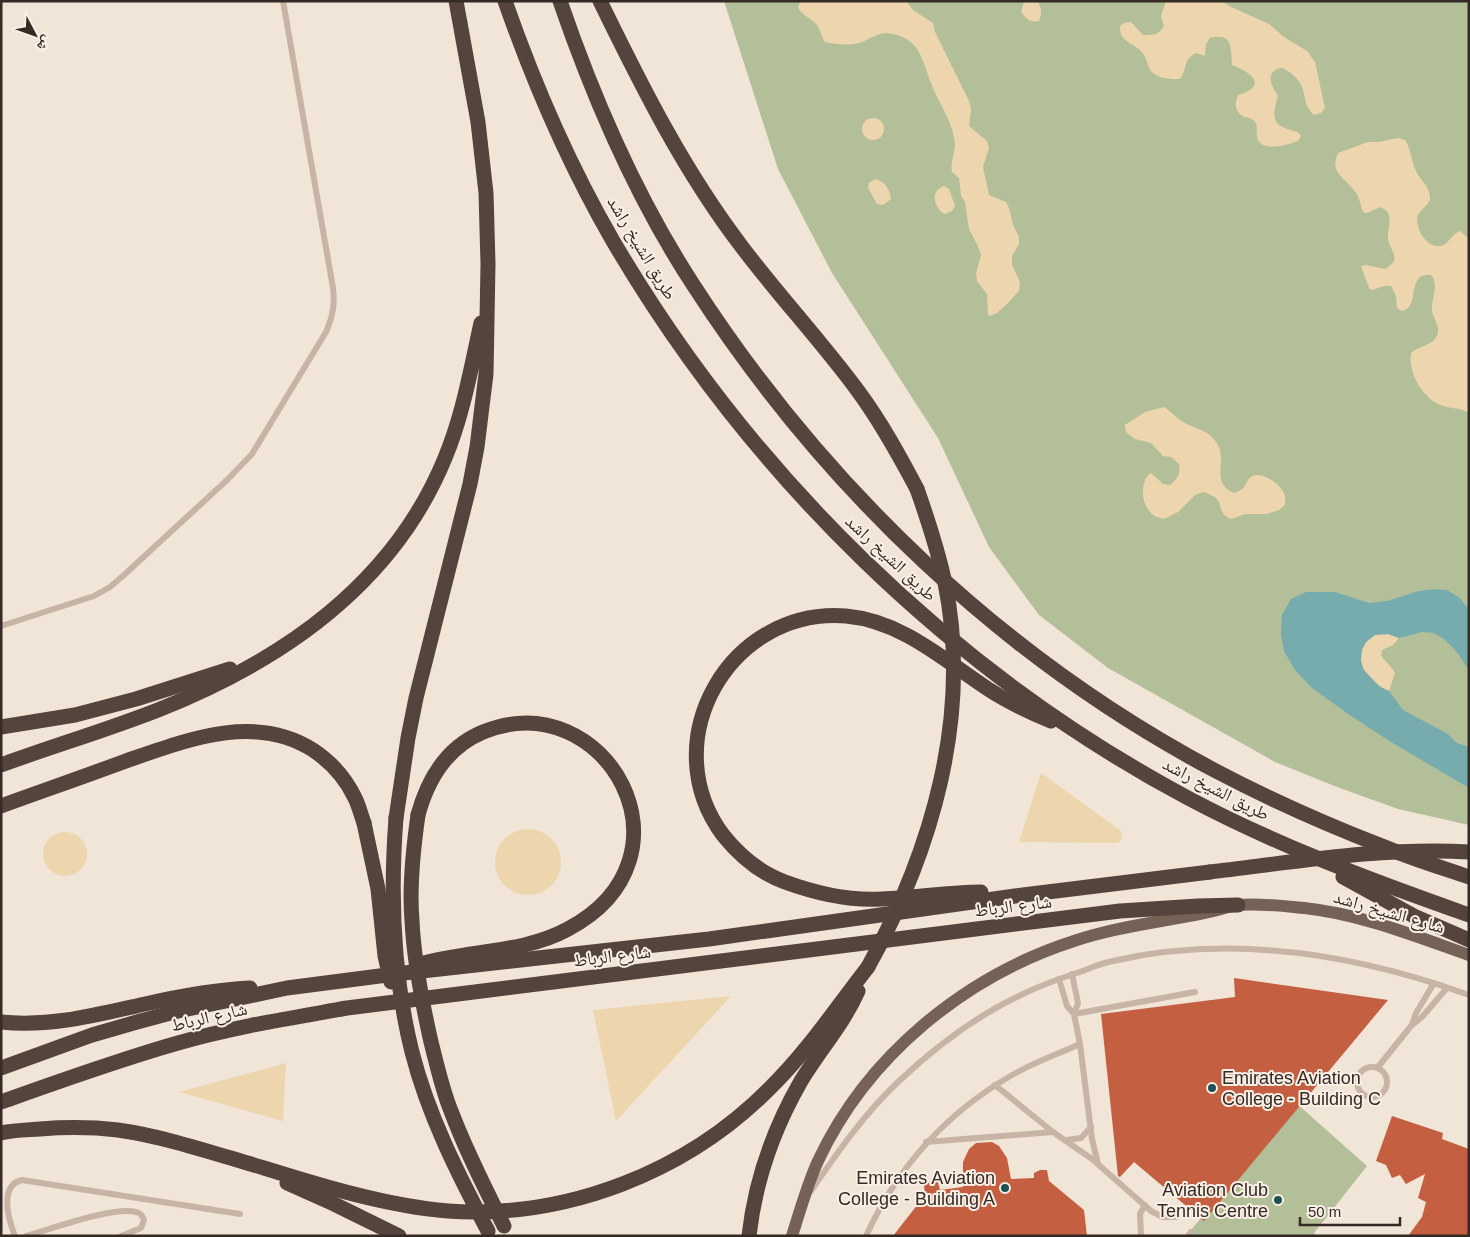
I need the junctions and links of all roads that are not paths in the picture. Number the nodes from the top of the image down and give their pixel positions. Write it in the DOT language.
graph roads {
  1 [pos="283,1"];
  2 [pos="456,1"];
  3 [pos="505,1"];
  4 [pos="560,1"];
  5 [pos="600,1"];
  6 [pos="487,300"];
  7 [pos="1,626"];
  8 [pos="260,660"];
  9 [pos="1,726"];
  10 [pos="1074,729"];
  11 [pos="1,765"];
  12 [pos="1,806"];
  13 [pos="1469,852"];
  14 [pos="1308,855"];
  15 [pos="1469,877"];
  16 [pos="1015,896"];
  17 [pos="1238,905"];
  18 [pos="1469,915"];
  19 [pos="1469,940"];
  20 [pos="1469,955"];
  21 [pos="868,967"];
  22 [pos="395,974"];
  23 [pos="1072,974"];
  24 [pos="1059,979"];
  25 [pos="1434,983"];
  26 [pos="287,988"];
  27 [pos="1447,988"];
  28 [pos="1195,992"];
  29 [pos="1469,995"];
  30 [pos="1074,1014"];
  31 [pos="1,1022"];
  32 [pos="406,1023"];
  33 [pos="1412,1026"];
  34 [pos="1080,1044"];
  35 [pos="1378,1067"];
  36 [pos="1,1068"];
  37 [pos="995,1085"];
  38 [pos="1,1102"];
  39 [pos="1091,1126"];
  40 [pos="1,1132"];
  41 [pos="1053,1132"];
  42 [pos="1065,1140"];
  43 [pos="926,1142"];
  44 [pos="226,1157"];
  45 [pos="1098,1164"];
  46 [pos="802,1204"];
  47 [pos="1145,1205"];
  48 [pos="240,1214"];
  49 [pos="1175,1217"];
  50 [pos="507,1231"];
  51 [pos="489,1233"];
  52 [pos="15,1236"];
  53 [pos="26,1236"];
  54 [pos="121,1236"];
  55 [pos="399,1236"];
  56 [pos="749,1236"];
  57 [pos="792,1236"];
  58 [pos="866,1236"];
  59 [pos="1141,1236"];
  1 -- 7 [label="lane"];
  2 -- 6 [label="highway"];
  3 -- 10 [label="highway, طريق الشيخ راشد"];
  4 -- 15 [label="highway, طريق الشيخ راشد"];
  5 -- 21 [label="highway, bridge"];
  6 -- 8 [label="highway"];
  6 -- 32 [label="highway, bridge"];
  8 -- 9 [label="highway"];
  8 -- 11 [label="highway"];
  10 -- 14 [label="highway, طريق الشيخ راشد"];
  10 -- 16 [label="highway"];
  12 -- 32 [label="highway, bridge"];
  13 -- 16 [label="highway, شارع الرباط, bridge"];
  14 -- 18 [label="highway, طريق الشيخ راشد"];
  14 -- 19 [label="highway"];
  16 -- 22 [label="highway, شارع الرباط"];
  17 -- 20 [label="main road, شارع الشيخ راشد"];
  17 -- 38 [label="highway, شارع الرباط"];
  17 -- 46 [label="main road, شارع الشيخ راشد"];
  21 -- 44 [label="highway"];
  21 -- 56 [label="highway"];
  22 -- 26 [label="highway, شارع الرباط"];
  22 -- 50 [label="highway, bridge"];
  23 -- 24 [label="lane"];
  23 -- 25 [label="lane"];
  23 -- 30 [label="lane"];
  24 -- 30 [label="lane"];
  24 -- 46 [label="lane"];
  25 -- 27 [label="lane"];
  25 -- 33 [label="lane"];
  26 -- 31 [label="highway"];
  26 -- 36 [label="highway, شارع الرباط"];
  27 -- 29 [label="lane"];
  27 -- 33 [label="lane"];
  28 -- 30 [label="lane"];
  30 -- 34 [label="lane"];
  32 -- 51 [label="highway, bridge"];
  33 -- 35 [label="lane"];
  34 -- 37 [label="lane"];
  34 -- 39 [label="lane"];
  35 -- 35 [label="lane"];
  37 -- 41 [label="lane"];
  37 -- 43 [label="lane"];
  39 -- 42 [label="lane"];
  39 -- 45 [label="lane"];
  40 -- 44 [label="highway"];
  41 -- 42 [label="lane"];
  41 -- 43 [label="lane"];
  42 -- 45 [label="lane"];
  43 -- 58 [label="lane"];
  44 -- 55 [label="highway"];
  45 -- 47 [label="lane"];
  46 -- 57 [label="main road, شارع الشيخ راشد"];
  47 -- 49 [label="lane"];
  47 -- 59 [label="lane"];
  48 -- 52 [label="lane"];
  53 -- 54 [label="lane"];
}
